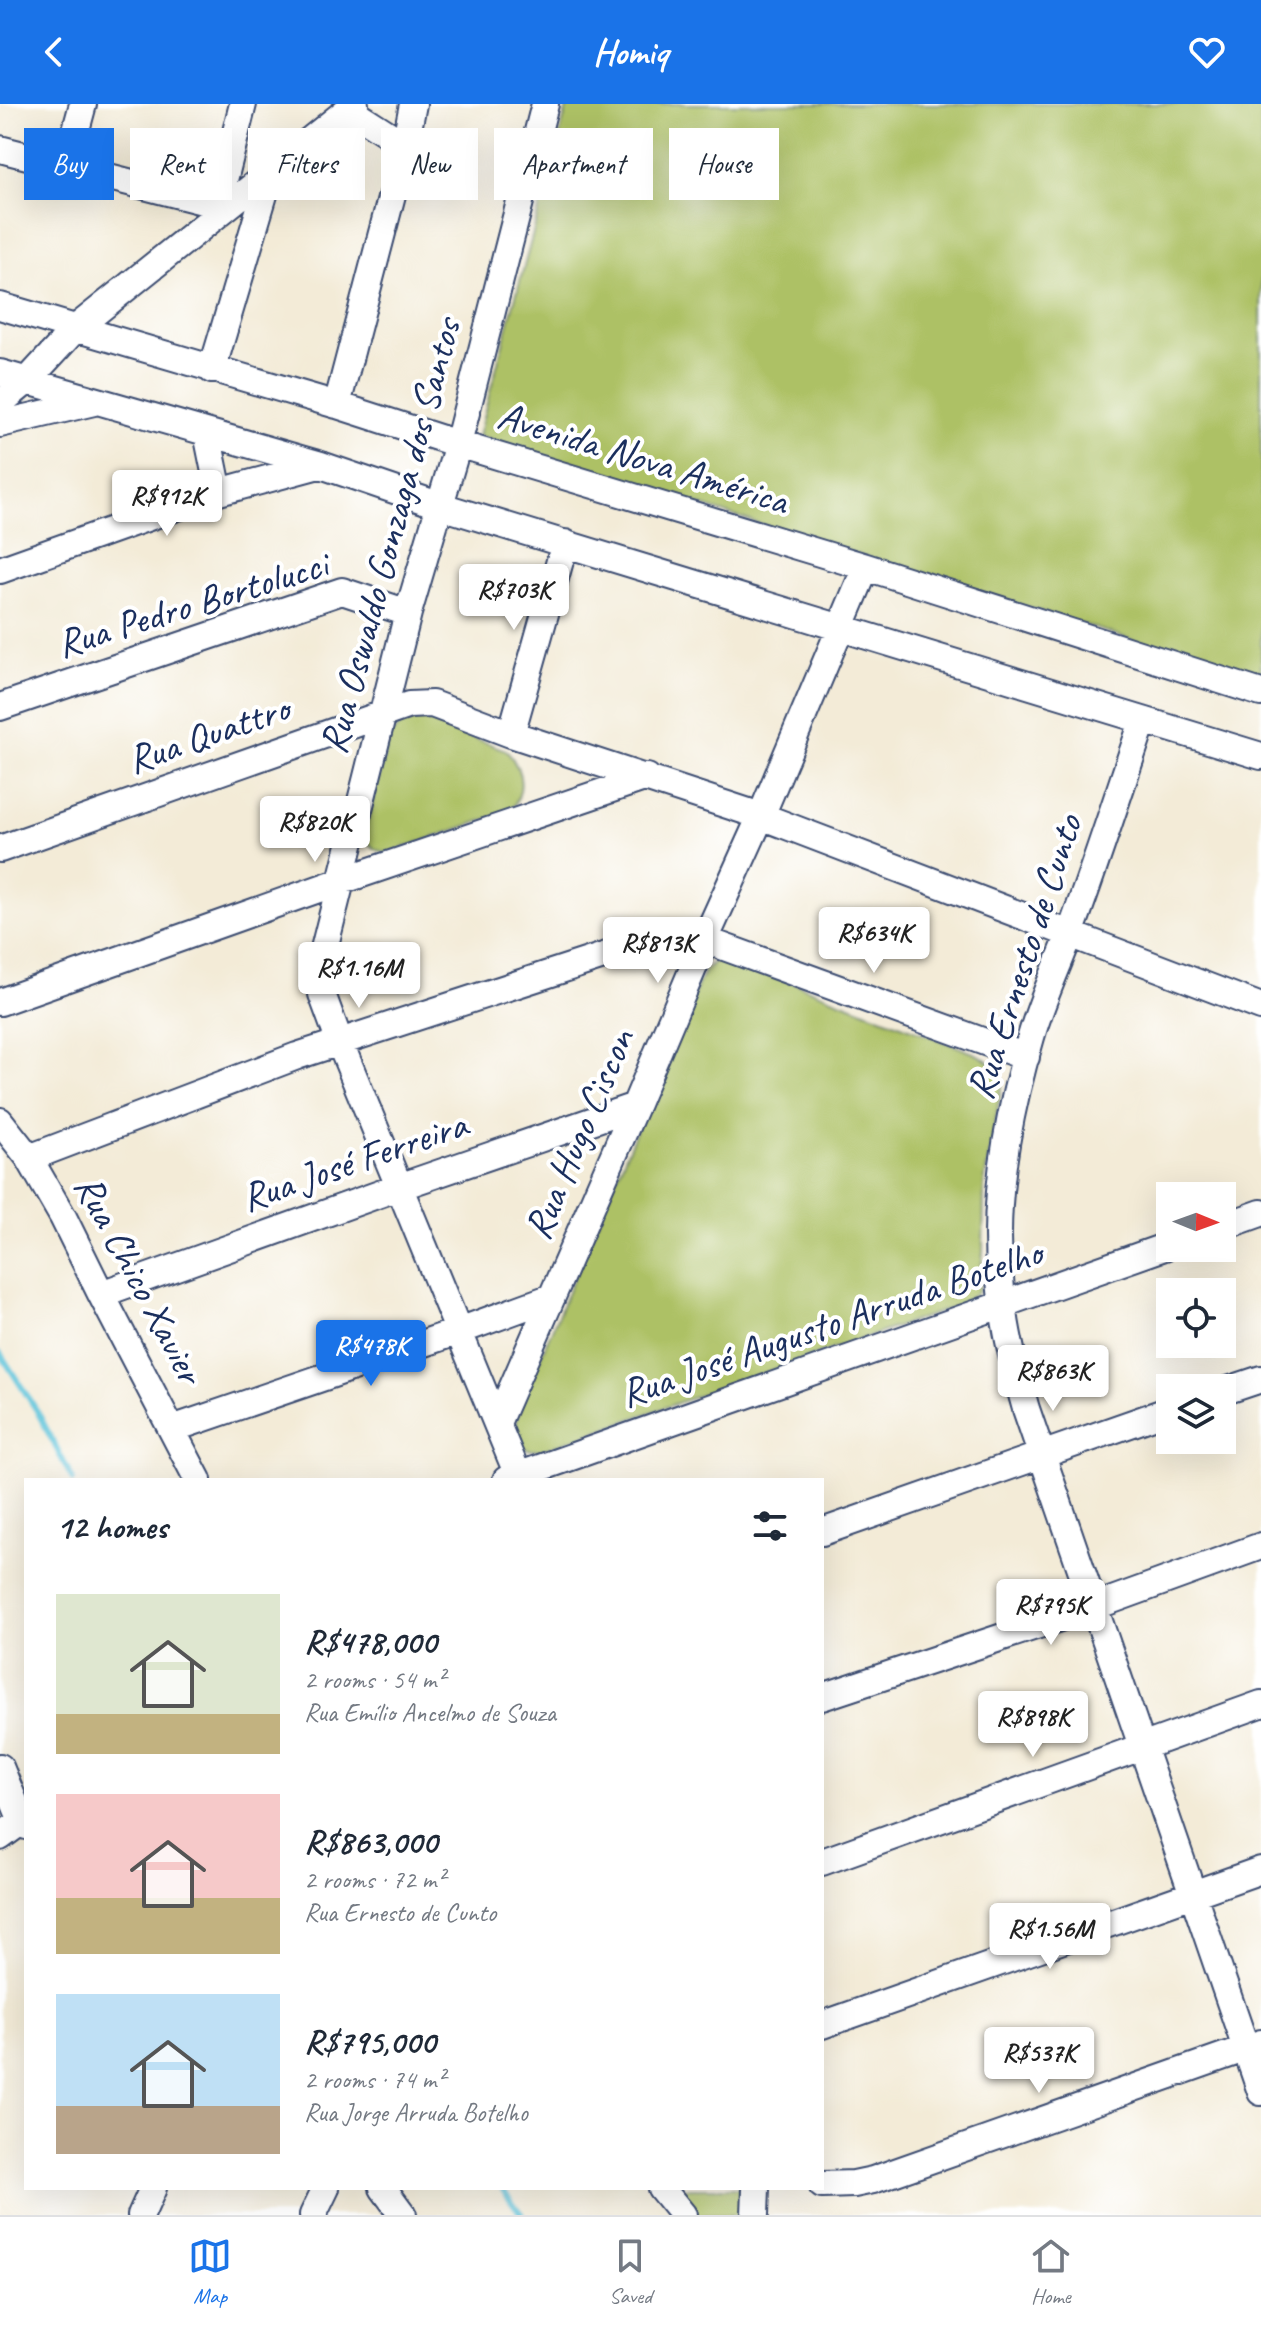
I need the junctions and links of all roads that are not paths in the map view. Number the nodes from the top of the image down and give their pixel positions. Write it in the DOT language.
graph roads {
  1 [pos="83,104"];
  2 [pos="243,104"];
  3 [pos="413,104"];
  4 [pos="545,104"];
  5 [pos="352,106"];
  6 [pos="77,128"];
  7 [pos="325,128"];
  8 [pos="382,128"];
  9 [pos="408,128"];
  10 [pos="0,149"];
  11 [pos="24,156"];
  12 [pos="114,181"];
  13 [pos="248,187"];
  14 [pos="262,200"];
  15 [pos="391,200"];
  16 [pos="216,210"];
  17 [pos="0,306"];
  18 [pos="75,329"];
  19 [pos="212,370"];
  20 [pos="0,373"];
  21 [pos="27,381"];
  22 [pos="97,402"];
  23 [pos="0,403"];
  24 [pos="337,405"];
  25 [pos="0,424"];
  26 [pos="207,433"];
  27 [pos="458,444"];
  28 [pos="321,465"];
  29 [pos="219,492"];
  30 [pos="441,506"];
  31 [pos="565,543"];
  32 [pos="866,567"];
  33 [pos="0,570"];
  34 [pos="408,613"];
  35 [pos="840,629"];
  36 [pos="1261,693"];
  37 [pos="0,707"];
  38 [pos="382,716"];
  39 [pos="1143,721"];
  40 [pos="511,734"];
  41 [pos="1261,756"];
  42 [pos="647,777"];
  43 [pos="761,816"];
  44 [pos="0,849"];
  45 [pos="341,881"];
  46 [pos="1070,934"];
  47 [pos="705,940"];
  48 [pos="0,1002"];
  49 [pos="1261,1007"];
  50 [pos="340,1043"];
  51 [pos="1026,1057"];
  52 [pos="635,1106"];
  53 [pos="0,1121"];
  54 [pos="29,1158"];
  55 [pos="399,1187"];
  56 [pos="1261,1213"];
  57 [pos="1236,1222"];
  58 [pos="1156,1250"];
  59 [pos="101,1294"];
  60 [pos="552,1297"];
  61 [pos="1002,1305"];
  62 [pos="459,1331"];
  63 [pos="1261,1379"];
  64 [pos="1236,1387"];
  65 [pos="1156,1415"];
  66 [pos="497,1423"];
  67 [pos="172,1429"];
  68 [pos="1041,1455"];
  69 [pos="197,1478"];
  70 [pos="515,1478"];
  71 [pos="824,1531"];
  72 [pos="1261,1546"];
  73 [pos="1093,1607"];
  74 [pos="824,1696"];
  75 [pos="1261,1704"];
  76 [pos="1141,1746"];
  77 [pos="0,1767"];
  78 [pos="24,1824"];
  79 [pos="0,1837"];
  80 [pos="824,1861"];
  81 [pos="1261,1870"];
  82 [pos="1192,1894"];
  83 [pos="824,2024"];
  84 [pos="1253,2046"];
  85 [pos="1261,2092"];
  86 [pos="824,2185"];
  87 [pos="152,2190"];
  88 [pos="325,2190"];
  89 [pos="384,2190"];
  90 [pos="663,2190"];
  91 [pos="756,2190"];
  92 [pos="141,2215"];
  93 [pos="313,2215"];
  94 [pos="403,2215"];
  95 [pos="683,2215"];
  96 [pos="755,2215"];
  1 -- 6 [label="street"];
  2 -- 16 [label="street"];
  3 -- 9 [label="street"];
  4 -- 27 [label="street, Rua Oswaldo Gonzaga dos Santos"];
  5 -- 7 [label="street"];
  5 -- 8 [label="street"];
  10 -- 11 [label="street"];
  12 -- 16 [label="street"];
  13 -- 16 [label="street"];
  14 -- 19 [label="street"];
  15 -- 24 [label="street"];
  16 -- 18 [label="street"];
  17 -- 18 [label="street, Avenida Nova América"];
  18 -- 19 [label="street, Avenida Nova América"];
  18 -- 21 [label="street"];
  19 -- 24 [label="street, Avenida Nova América"];
  20 -- 21 [label="street"];
  21 -- 22 [label="street"];
  21 -- 23 [label="street"];
  22 -- 25 [label="street"];
  22 -- 26 [label="street"];
  24 -- 27 [label="street, Avenida Nova América"];
  26 -- 28 [label="street"];
  26 -- 29 [label="street"];
  27 -- 30 [label="street, Rua Oswaldo Gonzaga dos Santos"];
  27 -- 32 [label="street, Avenida Nova América"];
  28 -- 29 [label="street"];
  28 -- 30 [label="street"];
  29 -- 33 [label="street"];
  30 -- 31 [label="street"];
  30 -- 34 [label="street, Rua Oswaldo Gonzaga dos Santos"];
  31 -- 35 [label="street"];
  31 -- 40 [label="street"];
  32 -- 35 [label="street, Rua Hugo Ciscon"];
  32 -- 36 [label="street, Avenida Nova América"];
  34 -- 37 [label="street, Rua Pedro Bortolucci"];
  34 -- 38 [label="street, Rua Oswaldo Gonzaga dos Santos"];
  35 -- 39 [label="street"];
  35 -- 43 [label="street, Rua Hugo Ciscon"];
  38 -- 40 [label="street, Rua Quattro"];
  38 -- 44 [label="street, Rua Quattro"];
  38 -- 45 [label="street, Rua Oswaldo Gonzaga dos Santos"];
  39 -- 41 [label="street"];
  39 -- 46 [label="street, Rua Ernesto de Cunto"];
  40 -- 42 [label="street, Rua Quattro"];
  42 -- 43 [label="street, Rua Quattro"];
  42 -- 45 [label="street"];
  43 -- 46 [label="street, Rua Quattro"];
  43 -- 47 [label="street, Rua Hugo Ciscon"];
  45 -- 48 [label="street"];
  45 -- 50 [label="street, Rua Oswaldo Gonzaga dos Santos"];
  46 -- 49 [label="street, Rua Quattro"];
  46 -- 51 [label="street, Rua Ernesto de Cunto"];
  47 -- 50 [label="street"];
  47 -- 51 [label="street"];
  47 -- 52 [label="street, Rua Hugo Ciscon"];
  50 -- 54 [label="street"];
  50 -- 55 [label="street, Rua Oswaldo Gonzaga dos Santos"];
  51 -- 61 [label="street, Rua Ernesto de Cunto"];
  52 -- 55 [label="street, Rua José Ferreira"];
  52 -- 60 [label="street, Rua Hugo Ciscon"];
  53 -- 54 [label="street, Rua Chico Xavier"];
  54 -- 59 [label="street, Rua Chico Xavier"];
  55 -- 59 [label="street, Rua José Ferreira"];
  55 -- 62 [label="street, Rua Oswaldo Gonzaga dos Santos"];
  56 -- 57 [label="street"];
  58 -- 61 [label="street, Rua José Augusto Arruda Botelho"];
  59 -- 67 [label="street, Rua Chico Xavier"];
  60 -- 62 [label="street"];
  60 -- 66 [label="street, Rua Hugo Ciscon"];
  61 -- 68 [label="street, Rua Ernesto de Cunto"];
  61 -- 70 [label="street, Rua José Augusto Arruda Botelho"];
  62 -- 66 [label="street, Rua Oswaldo Gonzaga dos Santos"];
  62 -- 67 [label="street"];
  63 -- 64 [label="street"];
  65 -- 68 [label="street"];
  66 -- 70 [label="street, Rua Oswaldo Gonzaga dos Santos"];
  67 -- 69 [label="street, Rua Chico Xavier"];
  68 -- 71 [label="street"];
  68 -- 73 [label="street, Rua Ernesto de Cunto"];
  72 -- 73 [label="street"];
  73 -- 74 [label="street"];
  73 -- 76 [label="street, Rua Ernesto de Cunto"];
  75 -- 76 [label="street"];
  76 -- 80 [label="street"];
  76 -- 82 [label="street, Rua Ernesto de Cunto"];
  77 -- 78 [label="street"];
  78 -- 79 [label="street"];
  81 -- 82 [label="street"];
  82 -- 83 [label="street"];
  82 -- 84 [label="street, Rua Ernesto de Cunto"];
  84 -- 85 [label="street, Rua Ernesto de Cunto"];
  84 -- 86 [label="street"];
  87 -- 92 [label="street"];
  88 -- 93 [label="street"];
  89 -- 94 [label="street"];
  90 -- 95 [label="street"];
  91 -- 96 [label="street"];
}
